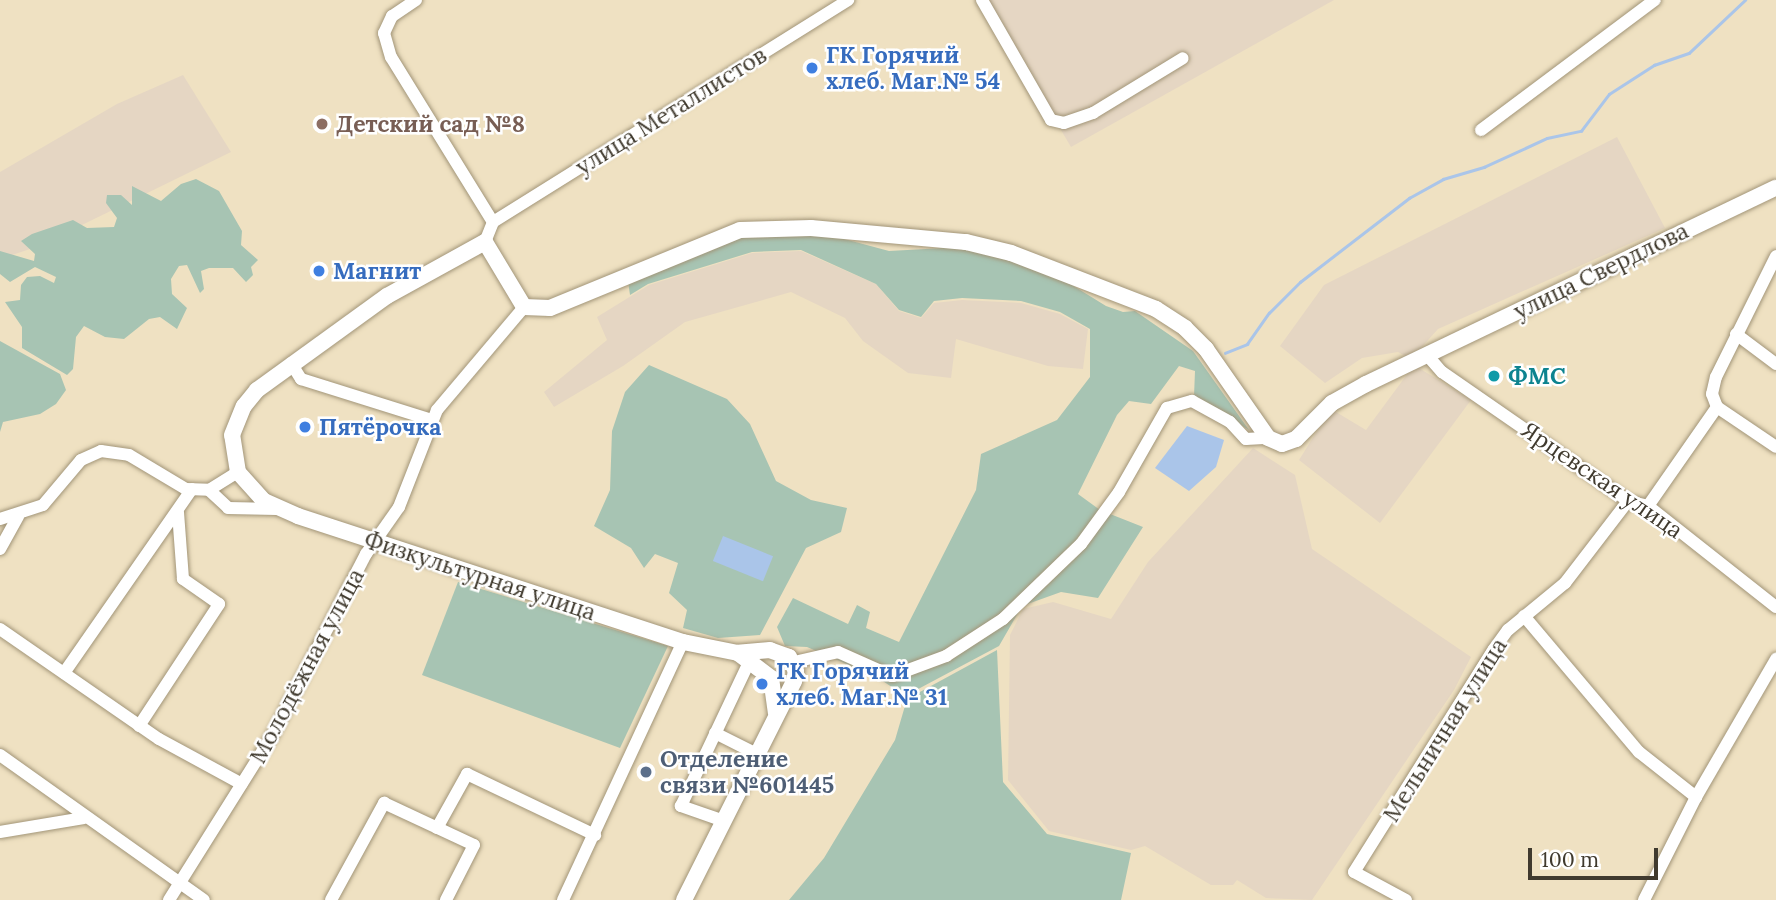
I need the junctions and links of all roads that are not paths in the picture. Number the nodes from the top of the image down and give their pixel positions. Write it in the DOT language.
graph roads {
  1 [pos="416,0"];
  2 [pos="848,0"];
  3 [pos="982,0"];
  4 [pos="1655,0"];
  5 [pos="1183,58"];
  6 [pos="1481,130"];
  7 [pos="1776,188"];
  8 [pos="493,222"];
  9 [pos="485,242"];
  10 [pos="1776,256"];
  11 [pos="524,307"];
  12 [pos="1736,334"];
  13 [pos="1427,355"];
  14 [pos="291,363"];
  15 [pos="1776,364"];
  16 [pos="1717,407"];
  17 [pos="432,420"];
  18 [pos="1268,438"];
  19 [pos="1776,447"];
  20 [pos="237,472"];
  21 [pos="192,489"];
  22 [pos="209,490"];
  23 [pos="1628,501"];
  24 [pos="1648,506"];
  25 [pos="277,509"];
  26 [pos="178,512"];
  27 [pos="18,516"];
  28 [pos="0,519"];
  29 [pos="376,541"];
  30 [pos="0,549"];
  31 [pos="1776,607"];
  32 [pos="1524,616"];
  33 [pos="0,629"];
  34 [pos="683,642"];
  35 [pos="749,654"];
  36 [pos="1776,659"];
  37 [pos="794,662"];
  38 [pos="64,673"];
  39 [pos="783,688"];
  40 [pos="139,726"];
  41 [pos="715,733"];
  42 [pos="757,754"];
  43 [pos="0,755"];
  44 [pos="242,784"];
  45 [pos="1696,797"];
  46 [pos="84,818"];
  47 [pos="724,821"];
  48 [pos="437,828"];
  49 [pos="0,832"];
  50 [pos="595,835"];
  51 [pos="177,885"];
  52 [pos="169,900"];
  53 [pos="204,900"];
  54 [pos="331,900"];
  55 [pos="446,900"];
  56 [pos="563,900"];
  57 [pos="684,900"];
  58 [pos="1406,900"];
  59 [pos="1644,900"];
  1 -- 8 [label="street"];
  2 -- 8 [label="street, улица Металлистов"];
  3 -- 5 [label="street"];
  4 -- 6 [label="street"];
  7 -- 13 [label="main road, улица Свердлова"];
  8 -- 9 [label="street"];
  9 -- 11 [label="main road"];
  9 -- 14 [label="main road"];
  10 -- 12 [label="street"];
  11 -- 17 [label="street, Молодёжная улица"];
  11 -- 18 [label="main road"];
  12 -- 15 [label="street"];
  12 -- 16 [label="street"];
  13 -- 18 [label="main road, улица Свердлова"];
  13 -- 23 [label="street, Ярцевская улица"];
  14 -- 17 [label="street"];
  14 -- 20 [label="main road"];
  16 -- 19 [label="street"];
  16 -- 24 [label="street"];
  17 -- 29 [label="street, Молодёжная улица"];
  18 -- 37 [label="street"];
  20 -- 22 [label="street"];
  20 -- 25 [label="main road, Физкультурная улица"];
  21 -- 22 [label="street"];
  21 -- 26 [label="street"];
  21 -- 27 [label="street"];
  22 -- 25 [label="street"];
  23 -- 24 [label="street, Ярцевская улица"];
  23 -- 32 [label="street, Мельничная улица"];
  24 -- 31 [label="street, Ярцевская улица"];
  25 -- 29 [label="main road, Физкультурная улица"];
  26 -- 38 [label="street"];
  26 -- 40 [label="street"];
  27 -- 28 [label="street"];
  27 -- 30 [label="street"];
  29 -- 34 [label="main road, Физкультурная улица"];
  29 -- 44 [label="street, Молодёжная улица"];
  32 -- 45 [label="street"];
  32 -- 58 [label="street, Мельничная улица"];
  33 -- 38 [label="street"];
  34 -- 35 [label="main road, Физкультурная улица"];
  34 -- 50 [label="street"];
  35 -- 37 [label="main road, Физкультурная улица"];
  35 -- 39 [label="main road"];
  35 -- 41 [label="street"];
  36 -- 45 [label="street"];
  37 -- 39 [label="main road"];
  38 -- 40 [label="street"];
  39 -- 42 [label="main road"];
  40 -- 44 [label="street"];
  41 -- 42 [label="street"];
  41 -- 47 [label="street"];
  42 -- 47 [label="main road"];
  43 -- 46 [label="street"];
  44 -- 51 [label="street, Молодёжная улица"];
  45 -- 59 [label="street"];
  46 -- 49 [label="street"];
  46 -- 51 [label="street"];
  47 -- 57 [label="main road"];
  48 -- 50 [label="street"];
  48 -- 54 [label="street"];
  48 -- 55 [label="street"];
  50 -- 56 [label="street"];
  51 -- 52 [label="street, Молодёжная улица"];
  51 -- 53 [label="street"];
}
